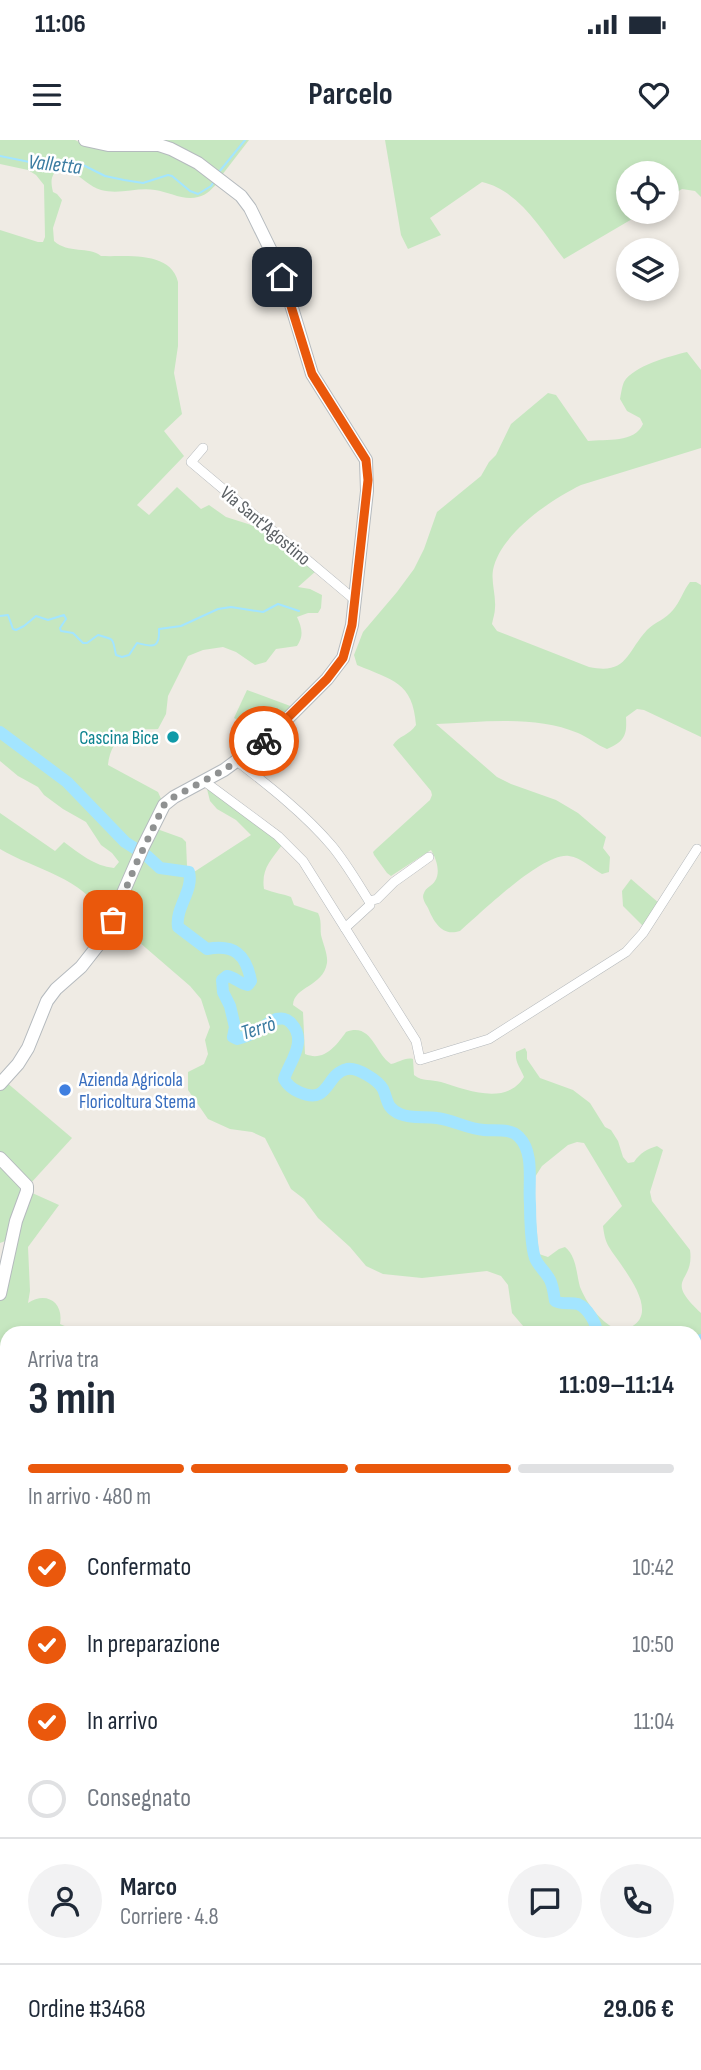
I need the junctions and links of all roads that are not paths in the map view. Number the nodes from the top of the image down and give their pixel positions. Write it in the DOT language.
graph roads {
  1 [pos="85,140"];
  2 [pos="203,448"];
  3 [pos="355,600"];
  4 [pos="237,761"];
  5 [pos="204,781"];
  6 [pos="697,849"];
  7 [pos="429,857"];
  8 [pos="369,901"];
  9 [pos="345,928"];
  10 [pos="0,1084"];
  11 [pos="0,1158"];
  12 [pos="0,1294"];
  1 -- 3 [label="street"];
  2 -- 3 [label="street, Via Sant'Agostino"];
  3 -- 4 [label="street"];
  4 -- 5 [label="street"];
  4 -- 8 [label="street"];
  5 -- 9 [label="street"];
  5 -- 10 [label="street"];
  6 -- 9 [label="street"];
  7 -- 8 [label="street"];
  8 -- 9 [label="street"];
  11 -- 12 [label="street"];
}
